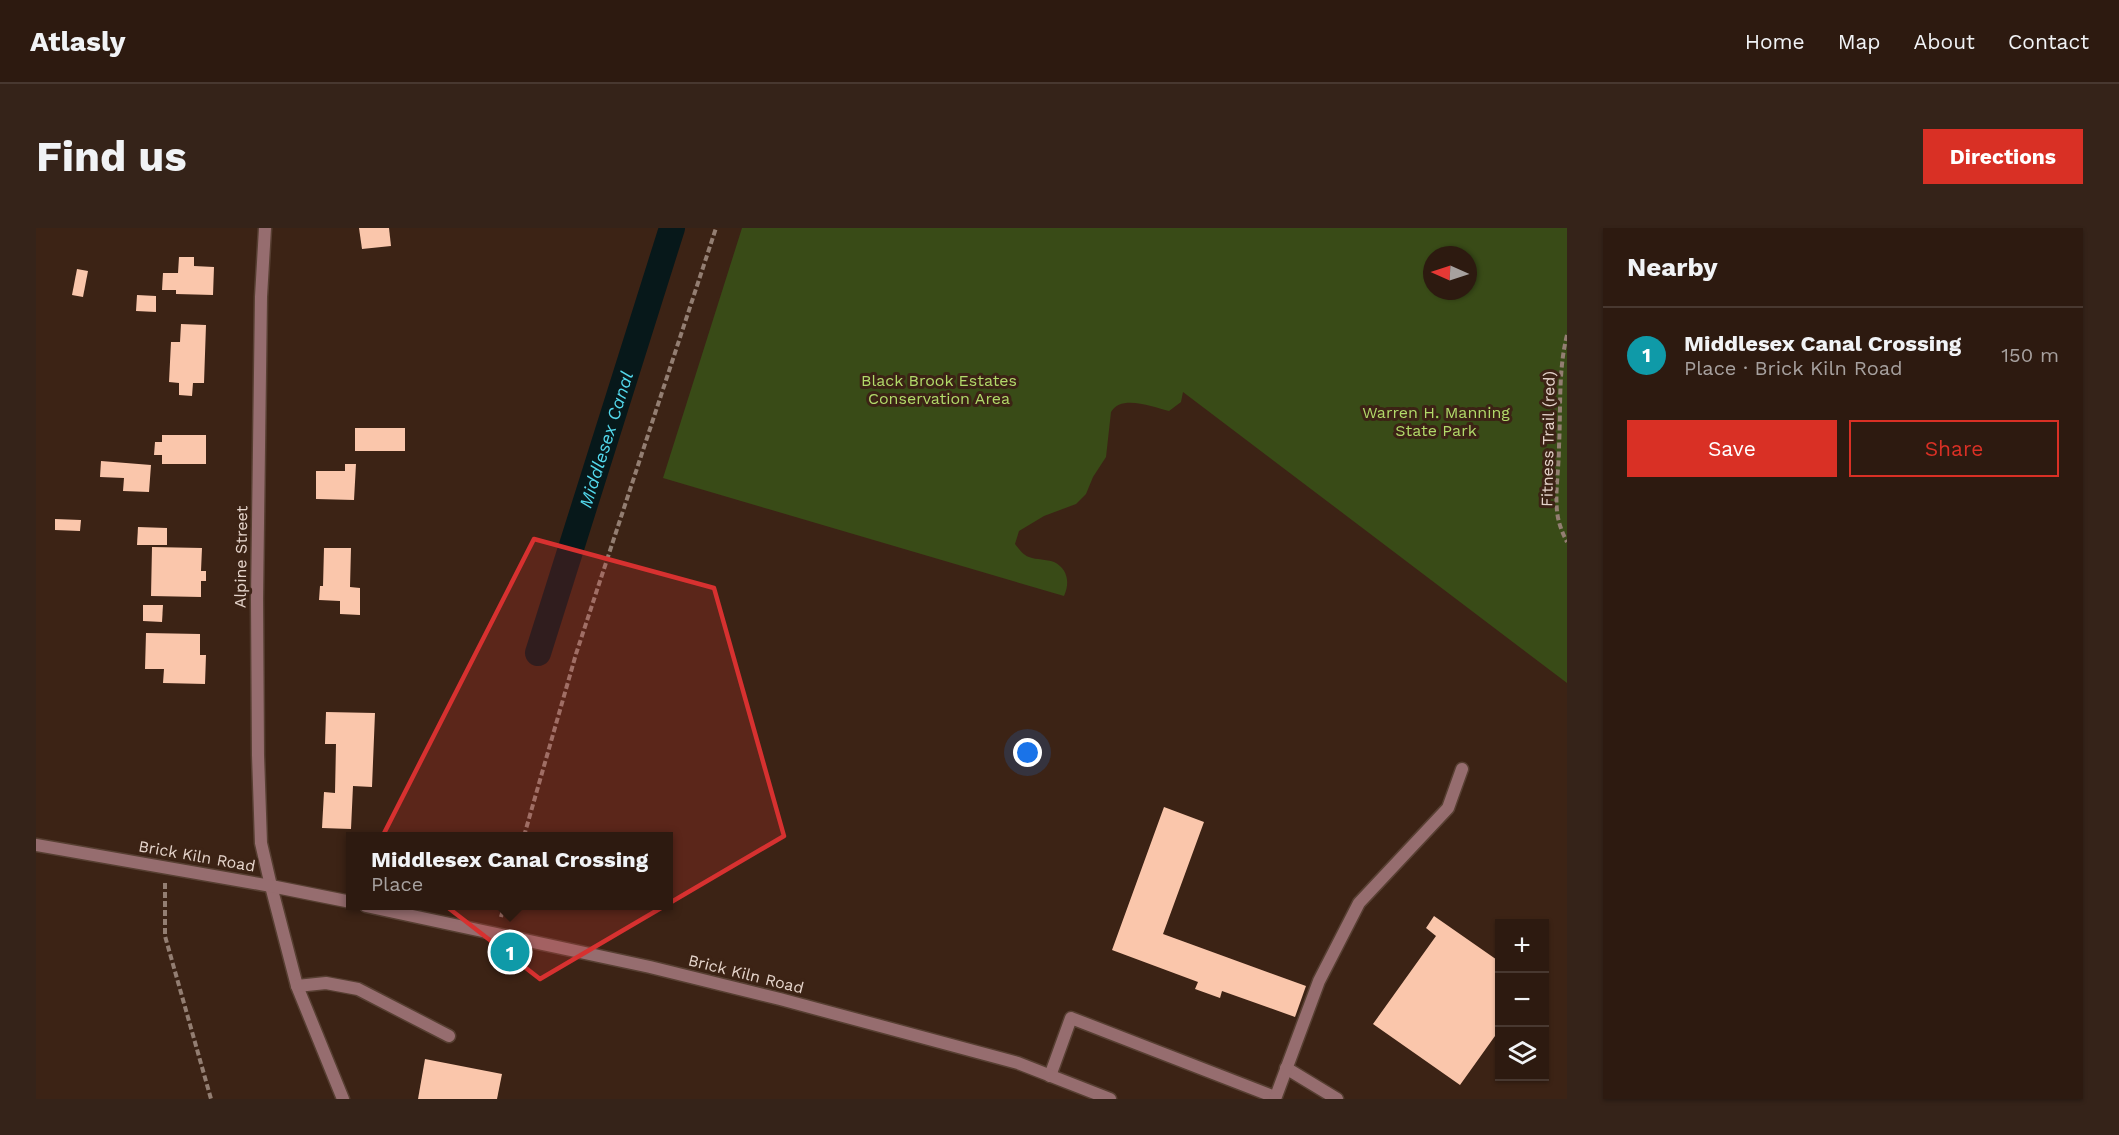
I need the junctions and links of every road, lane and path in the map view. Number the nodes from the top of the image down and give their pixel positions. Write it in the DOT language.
graph roads {
  1 [pos="265,228"];
  2 [pos="716,228"];
  3 [pos="1567,335"];
  4 [pos="1567,542"];
  5 [pos="1462,769"];
  6 [pos="525,832"];
  7 [pos="36,845"];
  8 [pos="165,868"];
  9 [pos="271,886"];
  10 [pos="346,901"];
  11 [pos="385,910"];
  12 [pos="297,986"];
  13 [pos="449,1036"];
  14 [pos="1286,1068"];
  15 [pos="1050,1076"];
  16 [pos="1275,1098"];
  17 [pos="211,1099"];
  18 [pos="343,1099"];
  19 [pos="1110,1099"];
  20 [pos="1337,1099"];
  1 -- 9 [label="street, Alpine Street"];
  2 -- 6 [label="path"];
  3 -- 4 [label="path, Fitness Trail (red)"];
  5 -- 14 [label="street"];
  7 -- 8 [label="street, Brick Kiln Road"];
  8 -- 9 [label="street, Brick Kiln Road"];
  8 -- 17 [label="path"];
  9 -- 10 [label="street, Brick Kiln Road"];
  9 -- 12 [label="street, Alpine Street"];
  11 -- 15 [label="street, Brick Kiln Road"];
  12 -- 13 [label="street"];
  12 -- 18 [label="street, Alpine Street"];
  14 -- 16 [label="street"];
  14 -- 20 [label="street"];
  15 -- 16 [label="street"];
  15 -- 19 [label="street, Brick Kiln Road"];
}
